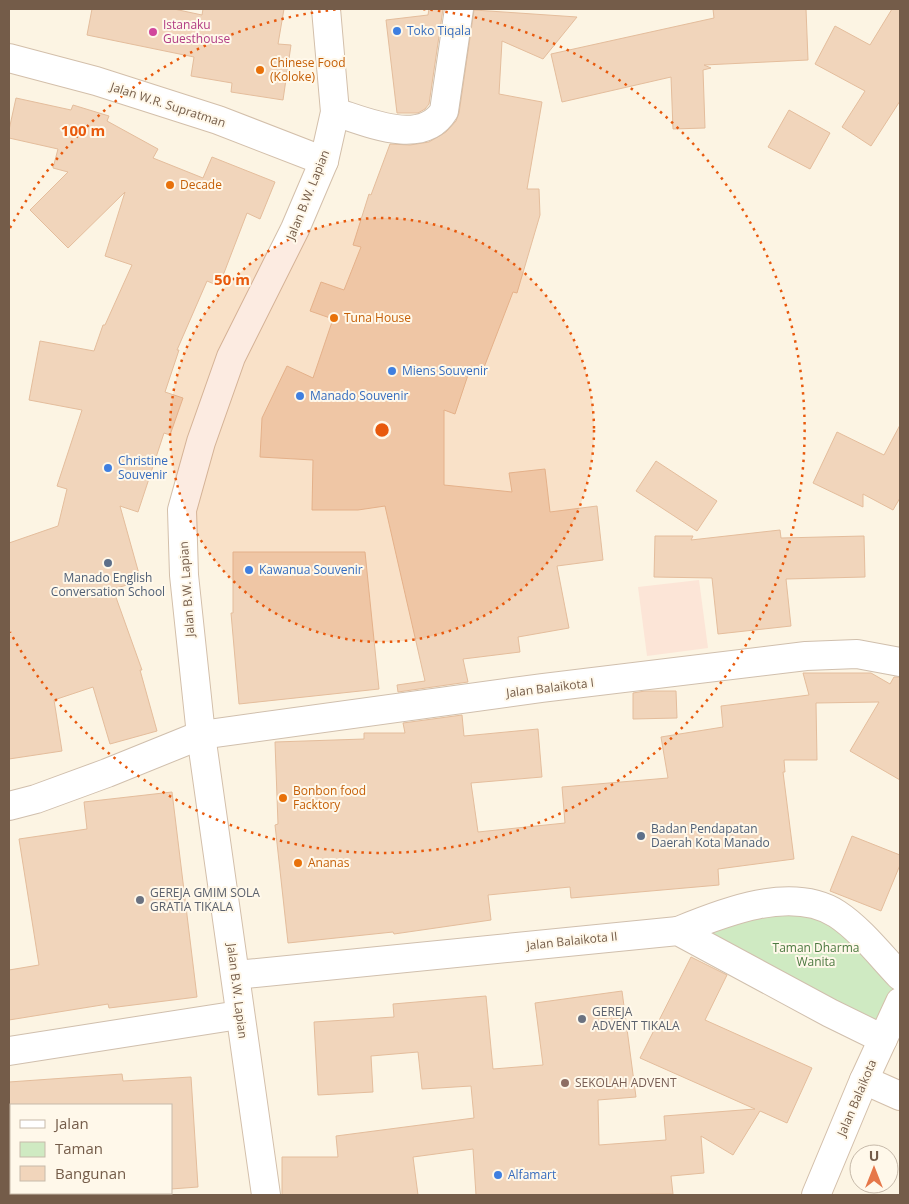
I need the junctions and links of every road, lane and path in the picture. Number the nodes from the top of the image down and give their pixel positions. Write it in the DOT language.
graph roads {
  1 [pos="326,9"];
  2 [pos="458,9"];
  3 [pos="9,58"];
  4 [pos="335,112"];
  5 [pos="324,161"];
  6 [pos="900,662"];
  7 [pos="201,736"];
  8 [pos="9,806"];
  9 [pos="678,931"];
  10 [pos="236,976"];
  11 [pos="900,976"];
  12 [pos="900,1002"];
  13 [pos="239,1015"];
  14 [pos="883,1039"];
  15 [pos="9,1052"];
  16 [pos="864,1080"];
  17 [pos="900,1096"];
  18 [pos="266,1195"];
  19 [pos="816,1195"];
  1 -- 4 [label="street, Jalan B.W. Lapian"];
  2 -- 4 [label="street"];
  3 -- 5 [label="street, Jalan W.R. Supratman"];
  4 -- 5 [label="street, Jalan B.W. Lapian"];
  5 -- 7 [label="street, Jalan B.W. Lapian"];
  6 -- 7 [label="street, Jalan Balaikota I"];
  7 -- 8 [label="street, Jalan Balaikota I"];
  7 -- 10 [label="street, Jalan B.W. Lapian"];
  9 -- 10 [label="street, Jalan Balaikota II"];
  9 -- 11 [label="street, Jalan Balaikota II"];
  9 -- 14 [label="street"];
  10 -- 13 [label="street, Jalan B.W. Lapian"];
  12 -- 14 [label="street, Jalan Balaikota"];
  13 -- 15 [label="street"];
  13 -- 18 [label="street, Jalan B.W. Lapian"];
  14 -- 16 [label="street, Jalan Balaikota"];
  16 -- 17 [label="street"];
  16 -- 19 [label="street, Jalan Balaikota"];
}
